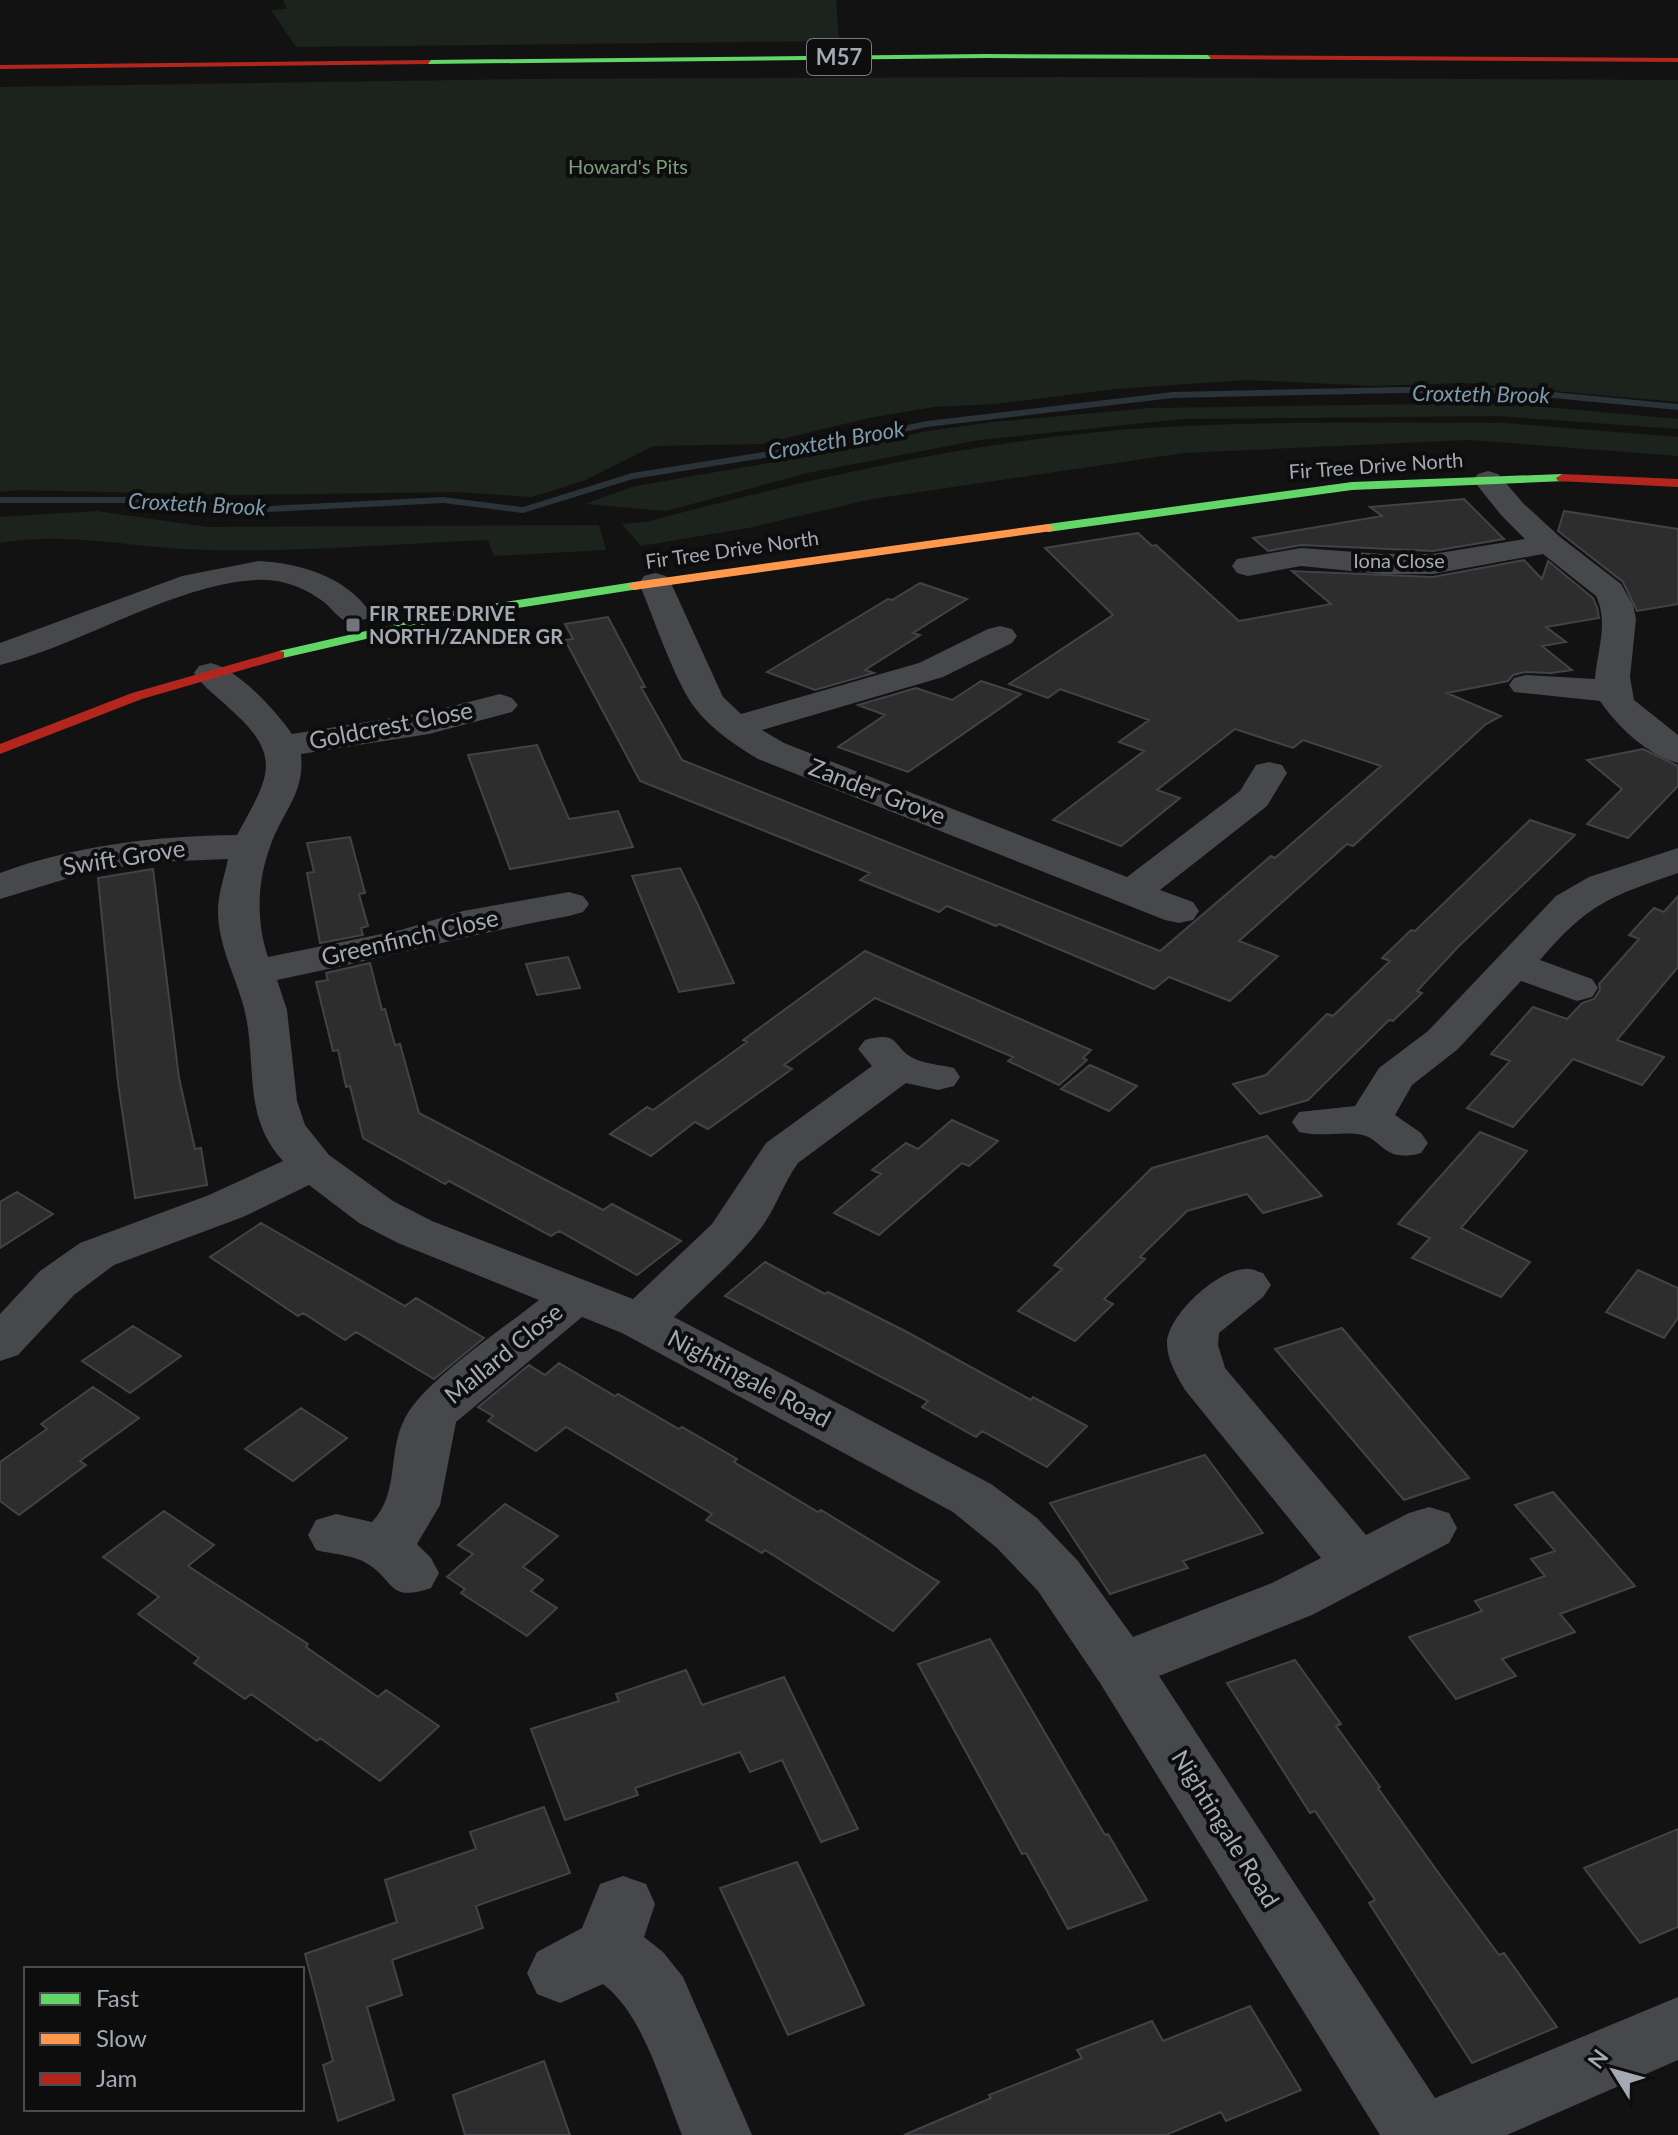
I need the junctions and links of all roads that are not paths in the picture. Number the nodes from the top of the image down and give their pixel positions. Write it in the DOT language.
graph roads {
  1 [pos="1678,60"];
  2 [pos="0,67"];
  3 [pos="1678,72"];
  4 [pos="0,79"];
  5 [pos="1488,480"];
  6 [pos="1678,483"];
  7 [pos="1549,544"];
  8 [pos="655,583"];
  9 [pos="1276,586"];
  10 [pos="354,612"];
  11 [pos="1004,633"];
  12 [pos="0,655"];
  13 [pos="211,673"];
  14 [pos="1488,682"];
  15 [pos="1613,691"];
  16 [pos="505,704"];
  17 [pos="734,727"];
  18 [pos="3,745"];
  19 [pos="282,746"];
  20 [pos="1678,752"];
  21 [pos="1269,770"];
  22 [pos="250,847"];
  23 [pos="1678,860"];
  24 [pos="0,887"];
  25 [pos="1132,892"];
  26 [pos="573,904"];
  27 [pos="1179,911"];
  28 [pos="1514,964"];
  29 [pos="251,973"];
  30 [pos="1577,988"];
  31 [pos="905,1065"];
  32 [pos="1315,1122"];
  33 [pos="313,1165"];
  34 [pos="1249,1283"];
  35 [pos="577,1295"];
  36 [pos="640,1321"];
  37 [pos="0,1343"];
  38 [pos="1429,1528"];
  39 [pos="376,1551"];
  40 [pos="1359,1565"];
  41 [pos="1121,1666"];
  42 [pos="596,1942"];
  43 [pos="1678,2028"];
  44 [pos="717,2135"];
  45 [pos="1419,2135"];
  46 [pos="1428,2135"];
  1 -- 2 [label="main road, M57"];
  3 -- 4 [label="main road, M57"];
  5 -- 6 [label="main road, Fir Tree Drive North"];
  5 -- 7 [label="street"];
  5 -- 8 [label="main road, Fir Tree Drive North"];
  7 -- 9 [label="street, Iona Close"];
  7 -- 15 [label="street"];
  8 -- 13 [label="main road, Fir Tree Drive North"];
  8 -- 17 [label="street, Zander Grove"];
  10 -- 12 [label="street"];
  11 -- 17 [label="street"];
  13 -- 18 [label="main road, Fir Tree Drive North"];
  13 -- 19 [label="street"];
  14 -- 15 [label="street"];
  15 -- 20 [label="street"];
  16 -- 19 [label="street, Goldcrest Close"];
  17 -- 25 [label="street, Zander Grove"];
  19 -- 22 [label="street, Nightingale Road"];
  21 -- 25 [label="street"];
  22 -- 24 [label="street, Swift Grove"];
  22 -- 29 [label="street, Nightingale Road"];
  23 -- 28 [label="street"];
  25 -- 27 [label="street, Zander Grove"];
  26 -- 29 [label="street, Greenfinch Close"];
  28 -- 30 [label="street"];
  28 -- 32 [label="street"];
  29 -- 33 [label="street, Nightingale Road"];
  31 -- 36 [label="street"];
  33 -- 35 [label="street, Nightingale Road"];
  33 -- 37 [label="street"];
  34 -- 40 [label="street"];
  35 -- 36 [label="street, Nightingale Road"];
  35 -- 39 [label="street, Mallard Close"];
  36 -- 41 [label="street, Nightingale Road"];
  38 -- 40 [label="street"];
  40 -- 41 [label="street"];
  41 -- 45 [label="street, Nightingale Road"];
  42 -- 44 [label="street"];
  43 -- 46 [label="street"];
}
